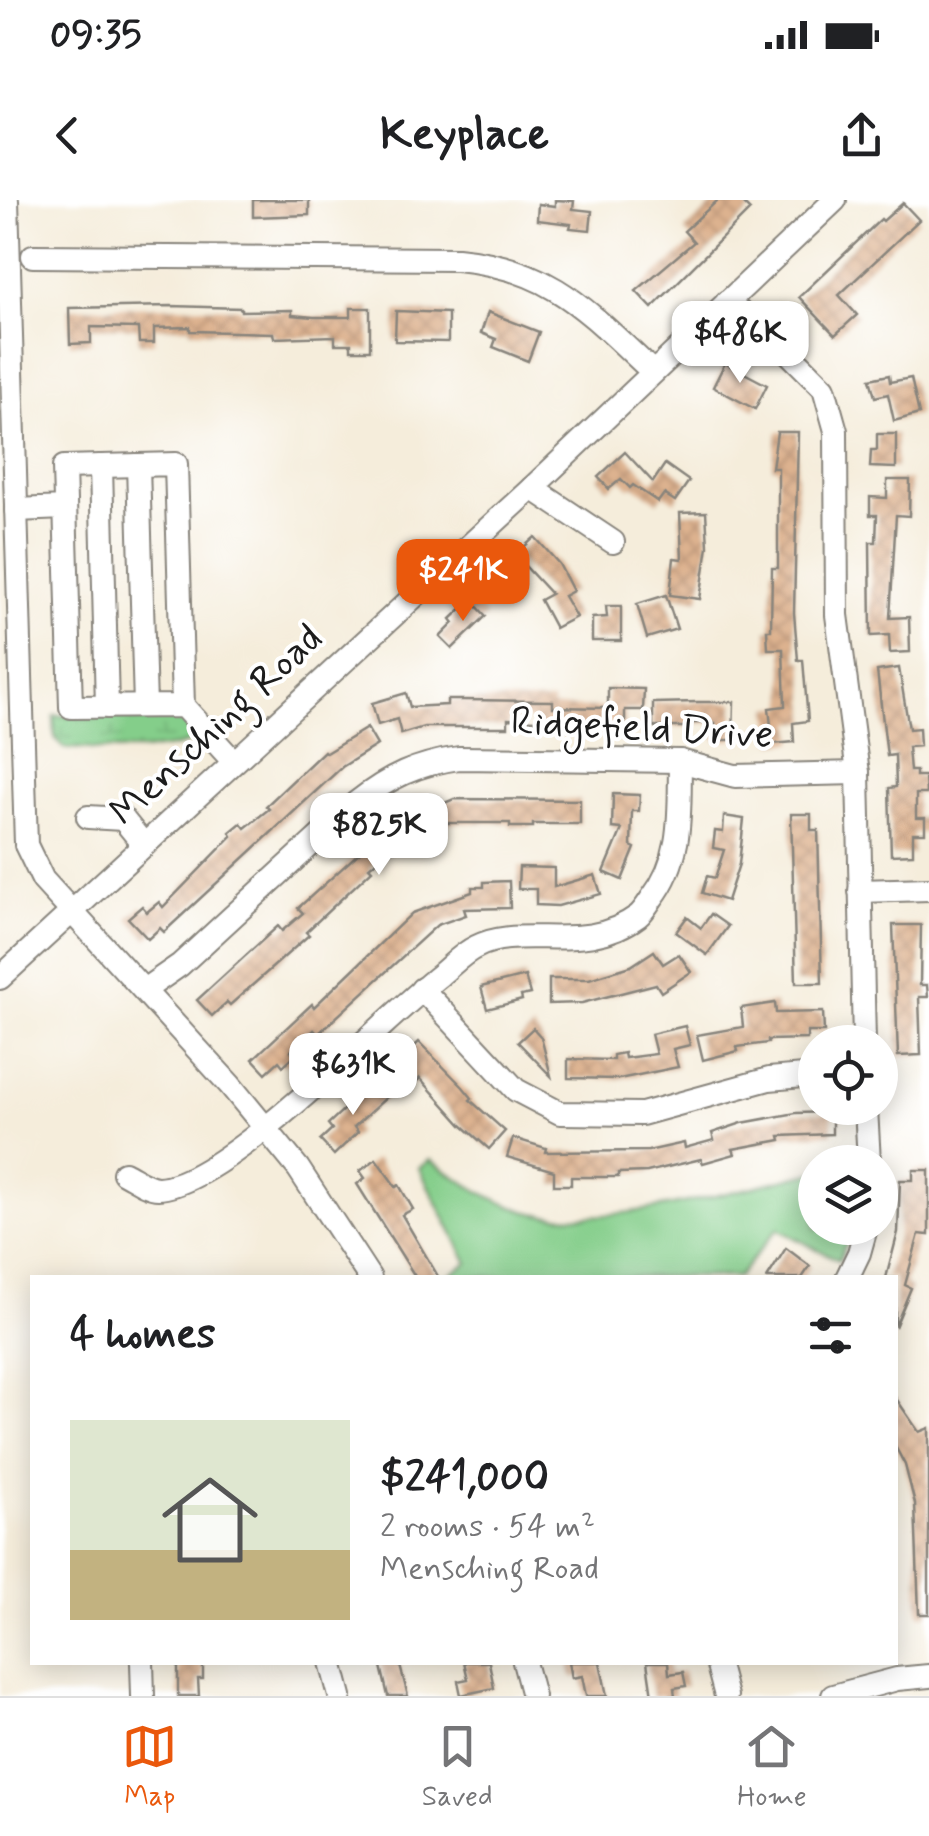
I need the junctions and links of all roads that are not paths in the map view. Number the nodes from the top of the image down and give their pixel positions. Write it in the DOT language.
graph roads {
  1 [pos="7,200"];
  2 [pos="835,200"];
  3 [pos="33,256"];
  4 [pos="727,302"];
  5 [pos="653,372"];
  6 [pos="138,465"];
  7 [pos="101,466"];
  8 [pos="532,488"];
  9 [pos="65,508"];
  10 [pos="16,510"];
  11 [pos="613,542"];
  12 [pos="107,706"];
  13 [pos="145,706"];
  14 [pos="182,706"];
  15 [pos="680,760"];
  16 [pos="234,762"];
  17 [pos="858,773"];
  18 [pos="88,817"];
  19 [pos="144,845"];
  20 [pos="929,889"];
  21 [pos="860,891"];
  22 [pos="72,910"];
  23 [pos="0,978"];
  24 [pos="422,989"];
  25 [pos="144,990"];
  26 [pos="864,1025"];
  27 [pos="798,1076"];
  28 [pos="264,1127"];
  29 [pos="124,1173"];
  30 [pos="861,1245"];
  31 [pos="368,1275"];
  32 [pos="848,1275"];
  33 [pos="142,1665"];
  34 [pos="332,1665"];
  35 [pos="525,1665"];
  36 [pos="718,1665"];
  37 [pos="896,1671"];
  38 [pos="929,1676"];
  39 [pos="143,1696"];
  40 [pos="340,1696"];
  41 [pos="533,1696"];
  42 [pos="726,1696"];
  43 [pos="833,1696"];
  1 -- 10 [label="street"];
  2 -- 4 [label="street, Mensching Road"];
  3 -- 5 [label="street"];
  4 -- 5 [label="street, Mensching Road"];
  4 -- 17 [label="street"];
  5 -- 8 [label="street, Mensching Road"];
  6 -- 7 [label="street"];
  6 -- 13 [label="street"];
  6 -- 14 [label="street"];
  7 -- 9 [label="street"];
  7 -- 12 [label="street"];
  8 -- 11 [label="street"];
  8 -- 16 [label="street, Mensching Road"];
  9 -- 10 [label="street"];
  9 -- 12 [label="street"];
  10 -- 22 [label="street"];
  12 -- 13 [label="street"];
  13 -- 14 [label="street"];
  14 -- 16 [label="street"];
  15 -- 17 [label="street, Ridgefield Drive"];
  15 -- 24 [label="street"];
  15 -- 25 [label="street, Ridgefield Drive"];
  16 -- 19 [label="street, Mensching Road"];
  17 -- 21 [label="street"];
  18 -- 19 [label="street"];
  19 -- 22 [label="street, Mensching Road"];
  20 -- 21 [label="street"];
  21 -- 26 [label="street"];
  22 -- 23 [label="street, Mensching Road"];
  22 -- 25 [label="street"];
  24 -- 27 [label="street"];
  24 -- 28 [label="street"];
  25 -- 28 [label="street"];
  28 -- 29 [label="street"];
  28 -- 31 [label="street"];
  30 -- 32 [label="street"];
  33 -- 39 [label="street"];
  34 -- 40 [label="street"];
  35 -- 41 [label="street"];
  36 -- 42 [label="street"];
  37 -- 38 [label="street"];
  37 -- 43 [label="street"];
}
